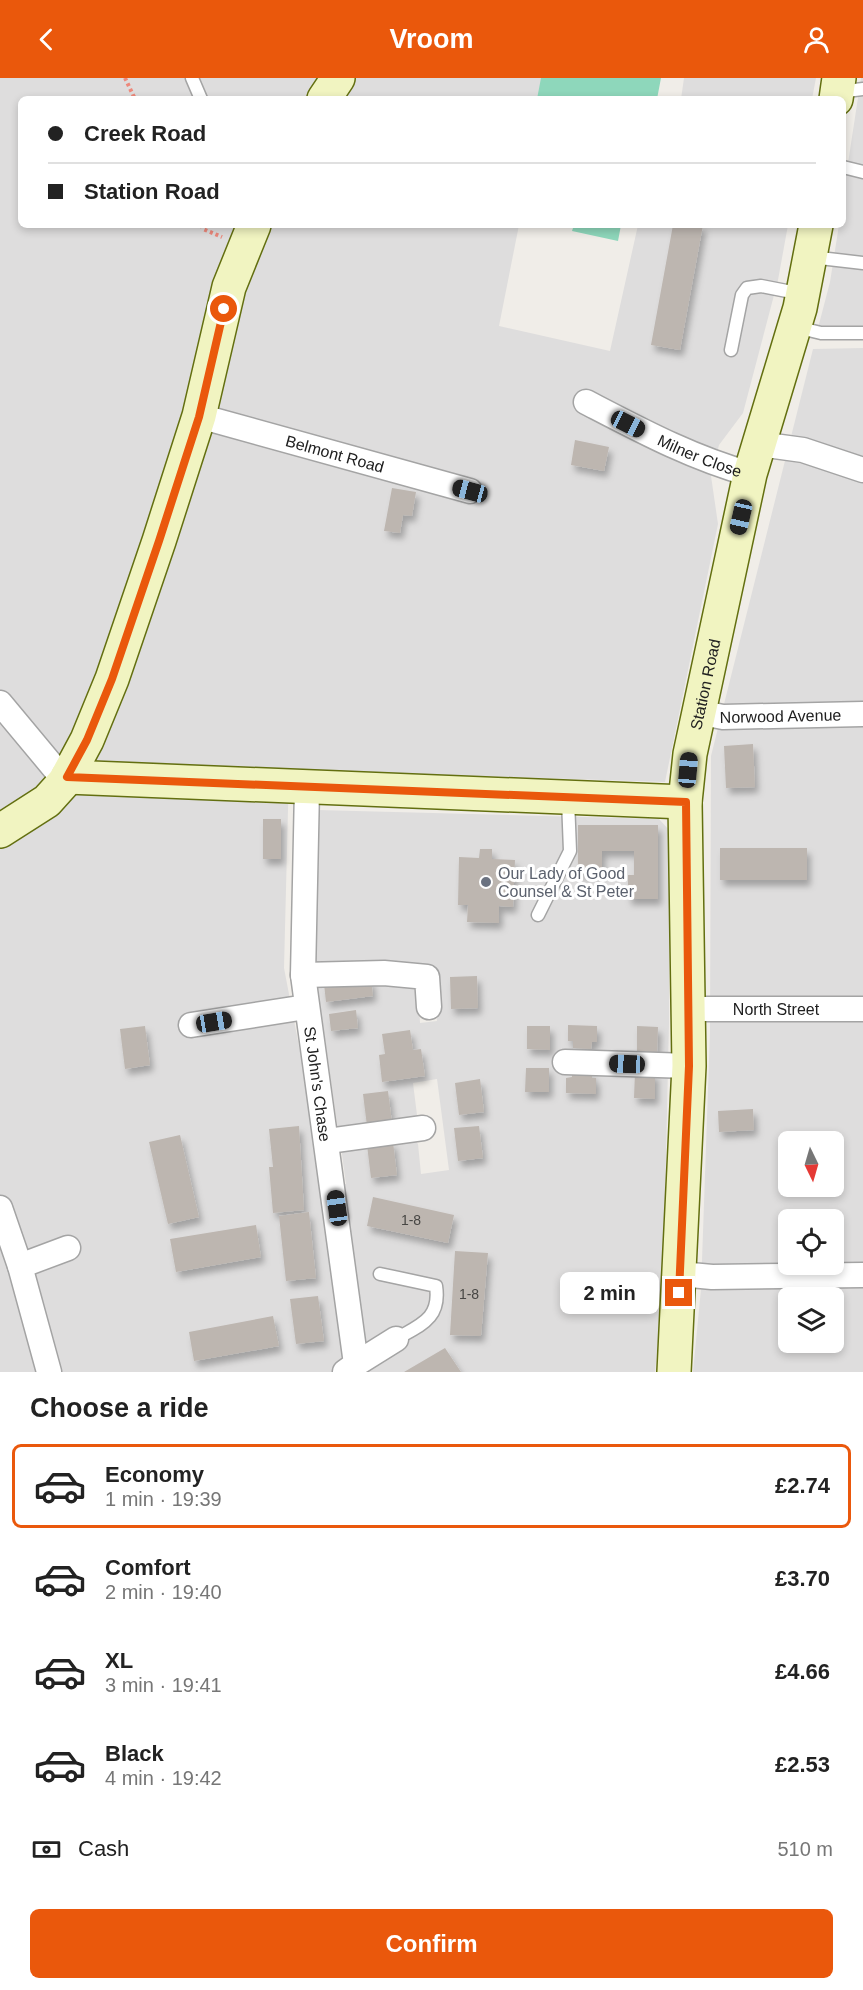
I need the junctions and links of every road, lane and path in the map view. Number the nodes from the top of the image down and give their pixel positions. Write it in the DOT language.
graph roads {
  1 [pos="125,78"];
  2 [pos="192,78"];
  3 [pos="338,78"];
  4 [pos="134,96"];
  5 [pos="200,96"];
  6 [pos="326,96"];
  7 [pos="846,168"];
  8 [pos="863,172"];
  9 [pos="253,228"];
  10 [pos="815,228"];
  11 [pos="810,257"];
  12 [pos="863,263"];
  13 [pos="803,294"];
  14 [pos="795,327"];
  15 [pos="863,333"];
  16 [pos="731,350"];
  17 [pos="586,402"];
  18 [pos="199,417"];
  19 [pos="755,459"];
  20 [pos="863,470"];
  21 [pos="470,491"];
  22 [pos="0,703"];
  23 [pos="697,712"];
  24 [pos="863,714"];
  25 [pos="66,779"];
  26 [pos="307,789"];
  27 [pos="568,798"];
  28 [pos="686,802"];
  29 [pos="0,831"];
  30 [pos="538,915"];
  31 [pos="303,975"];
  32 [pos="306,1007"];
  33 [pos="429,1007"];
  34 [pos="689,1009"];
  35 [pos="863,1009"];
  36 [pos="191,1025"];
  37 [pos="565,1062"];
  38 [pos="689,1066"];
  39 [pos="423,1128"];
  40 [pos="328,1141"];
  41 [pos="0,1208"];
  42 [pos="68,1248"];
  43 [pos="20,1266"];
  44 [pos="380,1274"];
  45 [pos="680,1274"];
  46 [pos="863,1275"];
  47 [pos="396,1339"];
  48 [pos="350,1368"];
  49 [pos="49,1372"];
  50 [pos="674,1372"];
  1 -- 4 [label="path"];
  2 -- 5 [label="lane"];
  3 -- 6 [label="street"];
  7 -- 8 [label="lane"];
  9 -- 18 [label="street"];
  10 -- 11 [label="street, Station Road"];
  11 -- 12 [label="lane"];
  11 -- 13 [label="street, Station Road"];
  13 -- 14 [label="street, Station Road"];
  13 -- 16 [label="lane"];
  14 -- 15 [label="lane"];
  14 -- 19 [label="street, Station Road"];
  17 -- 19 [label="street, Milner Close"];
  18 -- 21 [label="street, Belmont Road"];
  18 -- 25 [label="street"];
  19 -- 20 [label="street, Milner Close"];
  19 -- 23 [label="street, Station Road"];
  22 -- 25 [label="street"];
  23 -- 24 [label="street, Norwood Avenue"];
  23 -- 28 [label="street, Station Road"];
  25 -- 26 [label="street"];
  25 -- 29 [label="street"];
  26 -- 27 [label="street"];
  26 -- 31 [label="street, St John's Chase"];
  27 -- 28 [label="street"];
  27 -- 30 [label="lane"];
  28 -- 34 [label="street, Station Road"];
  31 -- 32 [label="street, St John's Chase"];
  31 -- 33 [label="street"];
  32 -- 36 [label="street"];
  32 -- 40 [label="street, St John's Chase"];
  34 -- 35 [label="street, North Street"];
  34 -- 38 [label="street, Station Road"];
  37 -- 38 [label="street"];
  38 -- 45 [label="street, Station Road"];
  39 -- 40 [label="street"];
  40 -- 48 [label="street, St John's Chase"];
  41 -- 43 [label="street"];
  42 -- 43 [label="street"];
  43 -- 49 [label="street"];
  44 -- 47 [label="lane"];
  45 -- 46 [label="street"];
  45 -- 50 [label="street, Station Road"];
  47 -- 48 [label="street"];
}
